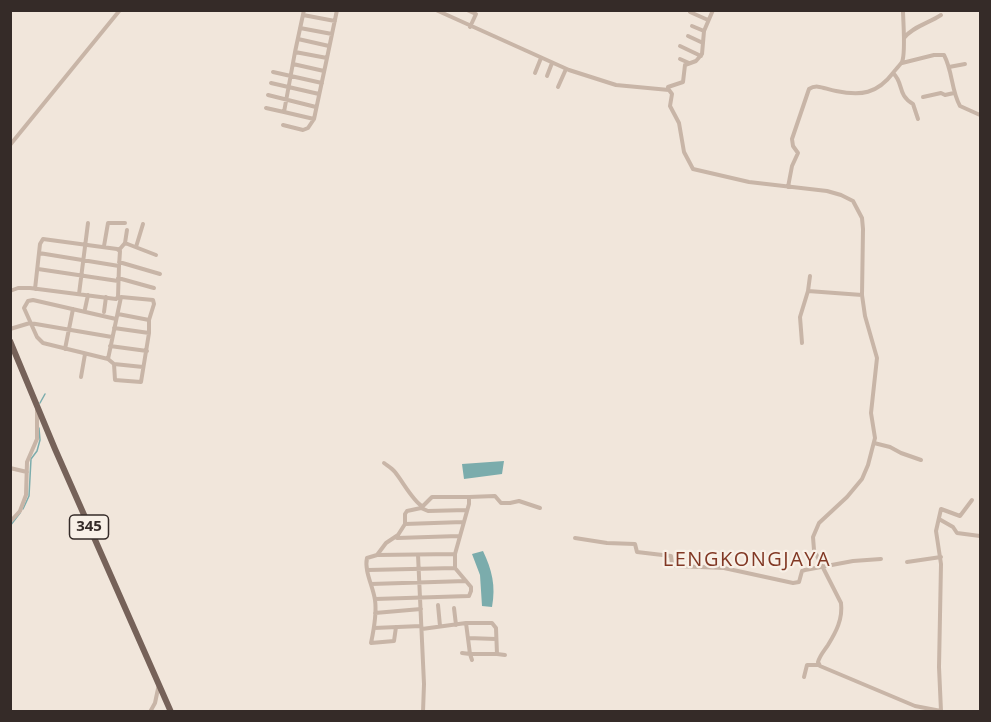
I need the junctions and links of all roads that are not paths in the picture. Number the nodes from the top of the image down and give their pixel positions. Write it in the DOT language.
graph roads {
  1 [pos="120,10"];
  2 [pos="338,10"];
  3 [pos="436,10"];
  4 [pos="713,10"];
  5 [pos="903,10"];
  6 [pos="468,11"];
  7 [pos="690,12"];
  8 [pos="304,13"];
  9 [pos="941,15"];
  10 [pos="335,21"];
  11 [pos="708,21"];
  12 [pos="692,26"];
  13 [pos="470,27"];
  14 [pos="300,28"];
  15 [pos="704,31"];
  16 [pos="332,34"];
  17 [pos="688,36"];
  18 [pos="298,39"];
  19 [pos="904,39"];
  20 [pos="703,43"];
  21 [pos="329,46"];
  22 [pos="680,46"];
  23 [pos="295,52"];
  24 [pos="701,56"];
  25 [pos="327,58"];
  26 [pos="541,58"];
  27 [pos="680,59"];
  28 [pos="552,63"];
  29 [pos="689,63"];
  30 [pos="901,63"];
  31 [pos="293,64"];
  32 [pos="965,64"];
  33 [pos="950,66"];
  34 [pos="566,69"];
  35 [pos="324,71"];
  36 [pos="273,72"];
  37 [pos="535,73"];
  38 [pos="893,73"];
  39 [pos="291,75"];
  40 [pos="547,76"];
  41 [pos="271,83"];
  42 [pos="322,83"];
  43 [pos="289,87"];
  44 [pos="558,87"];
  45 [pos="668,90"];
  46 [pos="954,93"];
  47 [pos="319,94"];
  48 [pos="268,95"];
  49 [pos="923,97"];
  50 [pos="286,99"];
  51 [pos="316,107"];
  52 [pos="266,108"];
  53 [pos="284,112"];
  54 [pos="981,115"];
  55 [pos="314,119"];
  56 [pos="918,119"];
  57 [pos="283,125"];
  58 [pos="10,145"];
  59 [pos="788,187"];
  60 [pos="88,223"];
  61 [pos="125,223"];
  62 [pos="143,224"];
  63 [pos="127,230"];
  64 [pos="85,243"];
  65 [pos="125,243"];
  66 [pos="104,246"];
  67 [pos="136,247"];
  68 [pos="119,250"];
  69 [pos="39,253"];
  70 [pos="156,255"];
  71 [pos="83,259"];
  72 [pos="119,264"];
  73 [pos="38,269"];
  74 [pos="81,274"];
  75 [pos="160,274"];
  76 [pos="810,276"];
  77 [pos="118,280"];
  78 [pos="154,288"];
  79 [pos="35,289"];
  80 [pos="10,291"];
  81 [pos="808,291"];
  82 [pos="79,294"];
  83 [pos="88,295"];
  84 [pos="862,295"];
  85 [pos="106,297"];
  86 [pos="73,309"];
  87 [pos="86,309"];
  88 [pos="104,312"];
  89 [pos="117,316"];
  90 [pos="149,320"];
  91 [pos="30,323"];
  92 [pos="69,328"];
  93 [pos="114,328"];
  94 [pos="10,329"];
  95 [pos="149,333"];
  96 [pos="112,337"];
  97 [pos="10,341"];
  98 [pos="802,343"];
  99 [pos="110,346"];
  100 [pos="65,349"];
  101 [pos="147,351"];
  102 [pos="85,354"];
  103 [pos="108,359"];
  104 [pos="114,364"];
  105 [pos="143,367"];
  106 [pos="81,377"];
  107 [pos="37,407"];
  108 [pos="874,443"];
  109 [pos="921,460"];
  110 [pos="384,463"];
  111 [pos="10,468"];
  112 [pos="27,472"];
  113 [pos="469,497"];
  114 [pos="972,500"];
  115 [pos="422,507"];
  116 [pos="540,507"];
  117 [pos="467,510"];
  118 [pos="939,518"];
  119 [pos="10,522"];
  120 [pos="463,522"];
  121 [pos="405,524"];
  122 [pos="459,536"];
  123 [pos="980,536"];
  124 [pos="396,538"];
  125 [pos="575,538"];
  126 [pos="455,554"];
  127 [pos="376,555"];
  128 [pos="418,555"];
  129 [pos="941,557"];
  130 [pos="881,559"];
  131 [pos="908,562"];
  132 [pos="419,568"];
  133 [pos="455,568"];
  134 [pos="822,568"];
  135 [pos="368,570"];
  136 [pos="466,580"];
  137 [pos="420,582"];
  138 [pos="371,584"];
  139 [pos="420,597"];
  140 [pos="375,599"];
  141 [pos="438,605"];
  142 [pos="454,608"];
  143 [pos="421,609"];
  144 [pos="375,613"];
  145 [pos="466,623"];
  146 [pos="456,625"];
  147 [pos="441,626"];
  148 [pos="396,627"];
  149 [pos="374,628"];
  150 [pos="422,628"];
  151 [pos="468,638"];
  152 [pos="496,639"];
  153 [pos="462,653"];
  154 [pos="471,654"];
  155 [pos="497,654"];
  156 [pos="505,655"];
  157 [pos="472,660"];
  158 [pos="819,665"];
  159 [pos="804,676"];
  160 [pos="159,683"];
  161 [pos="166,700"];
  162 [pos="155,703"];
  163 [pos="150,711"];
  164 [pos="171,711"];
  165 [pos="423,711"];
  1 -- 58 [label="street"];
  2 -- 10 [label="street"];
  3 -- 13 [label="street"];
  4 -- 11 [label="street"];
  5 -- 19 [label="street"];
  6 -- 13 [label="street"];
  7 -- 11 [label="street"];
  8 -- 10 [label="street"];
  8 -- 14 [label="street"];
  9 -- 19 [label="street"];
  10 -- 16 [label="street"];
  11 -- 15 [label="street"];
  12 -- 15 [label="street"];
  13 -- 26 [label="street"];
  14 -- 16 [label="street"];
  14 -- 18 [label="street"];
  15 -- 20 [label="street"];
  16 -- 21 [label="street"];
  17 -- 20 [label="street"];
  18 -- 21 [label="street"];
  18 -- 23 [label="street"];
  19 -- 30 [label="street"];
  20 -- 24 [label="street"];
  21 -- 25 [label="street"];
  22 -- 24 [label="street"];
  23 -- 25 [label="street"];
  23 -- 31 [label="street"];
  24 -- 29 [label="street"];
  25 -- 35 [label="street"];
  26 -- 28 [label="street"];
  26 -- 37 [label="street"];
  27 -- 29 [label="street"];
  28 -- 34 [label="street"];
  28 -- 40 [label="street"];
  29 -- 45 [label="street"];
  30 -- 33 [label="street"];
  30 -- 38 [label="street"];
  31 -- 35 [label="street"];
  31 -- 39 [label="street"];
  32 -- 33 [label="street"];
  33 -- 46 [label="street"];
  34 -- 44 [label="street"];
  34 -- 45 [label="street"];
  35 -- 42 [label="street"];
  36 -- 39 [label="street"];
  38 -- 56 [label="street"];
  38 -- 59 [label="street"];
  39 -- 42 [label="street"];
  39 -- 43 [label="street"];
  41 -- 43 [label="street"];
  42 -- 47 [label="street"];
  43 -- 47 [label="street"];
  43 -- 50 [label="street"];
  45 -- 59 [label="street"];
  46 -- 49 [label="street"];
  46 -- 54 [label="street"];
  47 -- 51 [label="street"];
  48 -- 50 [label="street"];
  50 -- 51 [label="street"];
  50 -- 53 [label="street"];
  51 -- 55 [label="street"];
  52 -- 53 [label="street"];
  53 -- 55 [label="street"];
  55 -- 57 [label="street"];
  59 -- 84 [label="street"];
  60 -- 64 [label="street"];
  61 -- 66 [label="street"];
  62 -- 67 [label="street"];
  63 -- 65 [label="street"];
  64 -- 66 [label="street"];
  64 -- 69 [label="street"];
  64 -- 71 [label="street"];
  65 -- 67 [label="street"];
  65 -- 68 [label="street"];
  66 -- 68 [label="street"];
  67 -- 70 [label="street"];
  68 -- 72 [label="street"];
  69 -- 71 [label="street"];
  69 -- 73 [label="street"];
  71 -- 72 [label="street"];
  71 -- 74 [label="street"];
  72 -- 75 [label="street"];
  72 -- 77 [label="street"];
  73 -- 74 [label="street"];
  73 -- 79 [label="street"];
  74 -- 77 [label="street"];
  74 -- 82 [label="street"];
  76 -- 81 [label="street"];
  77 -- 78 [label="street"];
  77 -- 85 [label="street"];
  79 -- 80 [label="street"];
  79 -- 82 [label="street"];
  81 -- 84 [label="street"];
  81 -- 98 [label="street"];
  82 -- 83 [label="street"];
  83 -- 85 [label="street"];
  83 -- 87 [label="street"];
  84 -- 108 [label="street"];
  85 -- 88 [label="street"];
  86 -- 89 [label="street"];
  86 -- 91 [label="street"];
  86 -- 92 [label="street"];
  89 -- 90 [label="street"];
  89 -- 90 [label="street"];
  89 -- 93 [label="street"];
  90 -- 95 [label="street"];
  91 -- 92 [label="street"];
  91 -- 94 [label="street"];
  91 -- 100 [label="street"];
  92 -- 96 [label="street"];
  92 -- 100 [label="street"];
  93 -- 95 [label="street"];
  93 -- 96 [label="street"];
  95 -- 101 [label="street"];
  96 -- 99 [label="street"];
  97 -- 107 [label="main road, 345"];
  99 -- 101 [label="street"];
  99 -- 103 [label="street"];
  100 -- 102 [label="street"];
  101 -- 105 [label="street"];
  102 -- 103 [label="street"];
  102 -- 106 [label="street"];
  103 -- 104 [label="street"];
  104 -- 105 [label="street"];
  104 -- 105 [label="street"];
  107 -- 112 [label="street"];
  107 -- 160 [label="main road, 345"];
  108 -- 109 [label="street"];
  108 -- 134 [label="street"];
  110 -- 115 [label="street"];
  111 -- 112 [label="street"];
  112 -- 119 [label="street"];
  113 -- 115 [label="street"];
  113 -- 116 [label="street"];
  113 -- 117 [label="street"];
  114 -- 118 [label="street"];
  115 -- 117 [label="street"];
  115 -- 121 [label="street"];
  117 -- 120 [label="street"];
  118 -- 123 [label="street"];
  118 -- 129 [label="street"];
  120 -- 121 [label="street"];
  120 -- 122 [label="street"];
  121 -- 124 [label="street"];
  122 -- 124 [label="street"];
  122 -- 126 [label="street"];
  124 -- 127 [label="street"];
  125 -- 134 [label="street"];
  126 -- 128 [label="street"];
  126 -- 133 [label="street"];
  127 -- 128 [label="street"];
  127 -- 135 [label="street"];
  128 -- 132 [label="street"];
  129 -- 131 [label="street"];
  129 -- 158 [label="street"];
  130 -- 134 [label="street"];
  132 -- 133 [label="street"];
  132 -- 135 [label="street"];
  132 -- 137 [label="street"];
  133 -- 136 [label="street"];
  134 -- 158 [label="street"];
  135 -- 138 [label="street"];
  136 -- 137 [label="street"];
  136 -- 139 [label="street"];
  137 -- 138 [label="street"];
  137 -- 139 [label="street"];
  138 -- 140 [label="street"];
  139 -- 140 [label="street"];
  139 -- 143 [label="street"];
  140 -- 144 [label="street"];
  141 -- 147 [label="street"];
  142 -- 146 [label="street"];
  143 -- 144 [label="street"];
  143 -- 150 [label="street"];
  144 -- 149 [label="street"];
  145 -- 146 [label="street"];
  145 -- 151 [label="street"];
  145 -- 152 [label="street"];
  146 -- 147 [label="street"];
  147 -- 150 [label="street"];
  148 -- 149 [label="street"];
  148 -- 149 [label="street"];
  148 -- 150 [label="street"];
  150 -- 165 [label="street"];
  151 -- 152 [label="street"];
  151 -- 154 [label="street"];
  152 -- 155 [label="street"];
  153 -- 154 [label="street"];
  154 -- 155 [label="street"];
  154 -- 157 [label="street"];
  155 -- 156 [label="street"];
  158 -- 159 [label="street"];
  160 -- 161 [label="main road, 345"];
  160 -- 162 [label="street"];
  161 -- 162 [label="street"];
  161 -- 164 [label="main road, 345"];
  162 -- 163 [label="street"];
}
